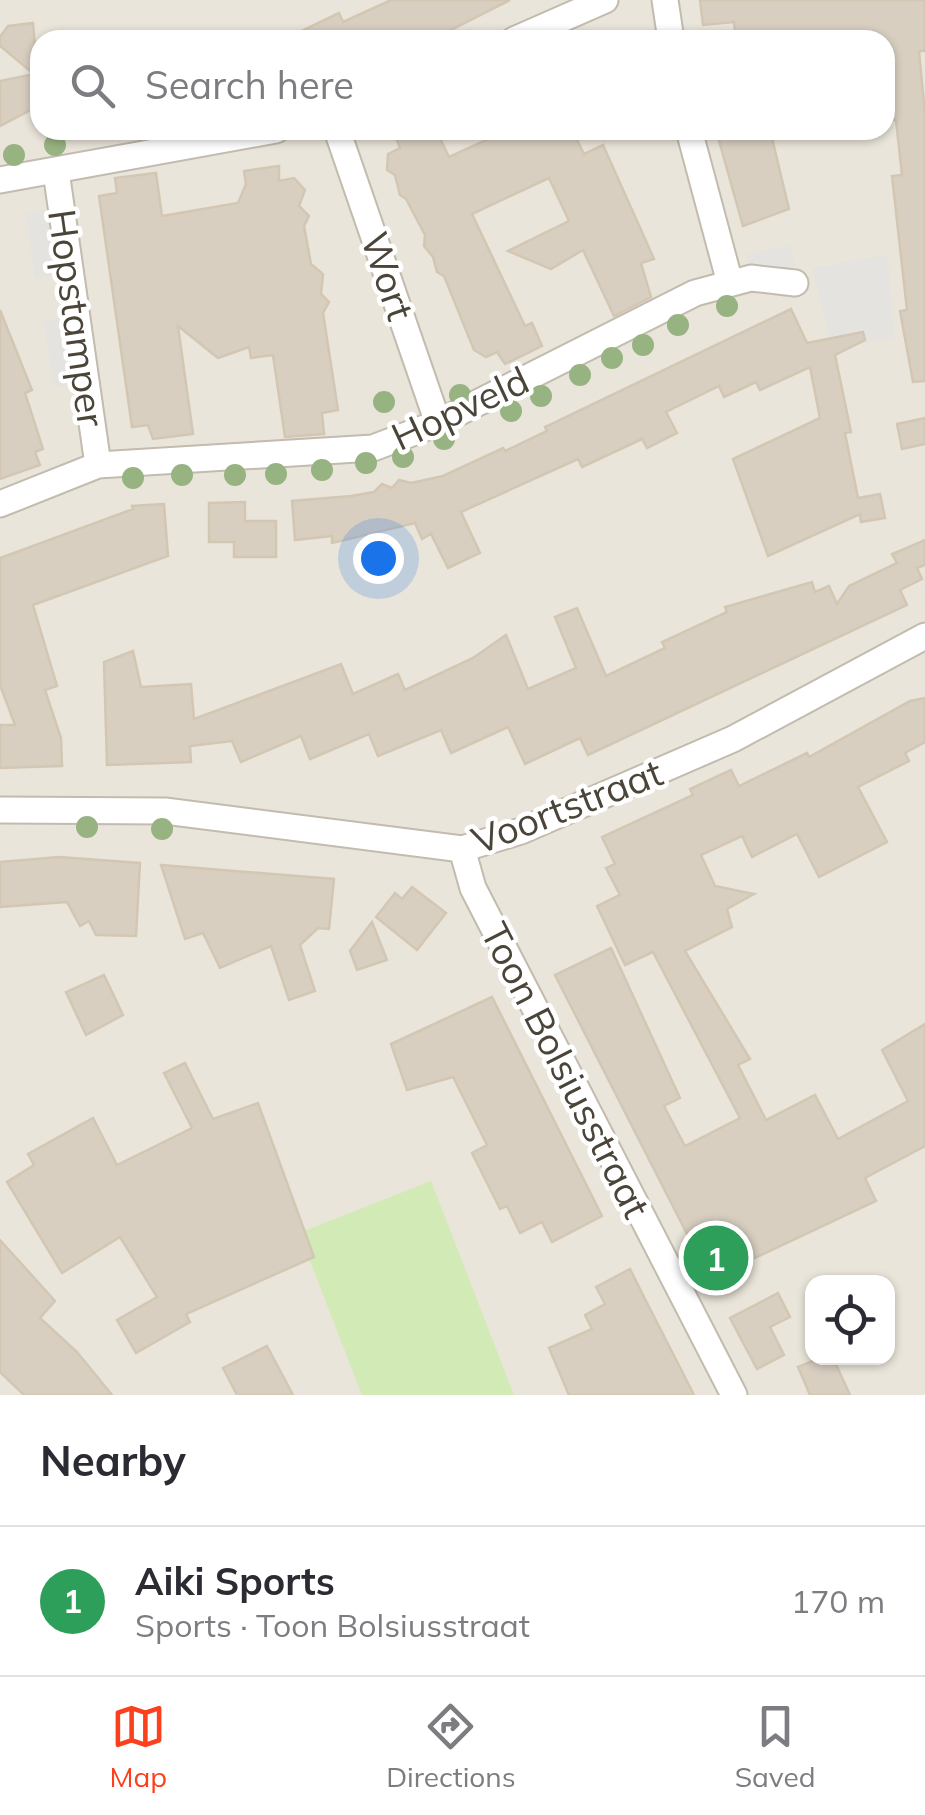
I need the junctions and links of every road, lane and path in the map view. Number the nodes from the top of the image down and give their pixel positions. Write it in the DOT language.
graph roads {
  1 [pos="605,0"];
  2 [pos="665,0"];
  3 [pos="537,30"];
  4 [pos="669,30"];
  5 [pos="224,140"];
  6 [pos="340,140"];
  7 [pos="692,140"];
  8 [pos="56,172"];
  9 [pos="0,180"];
  10 [pos="730,284"];
  11 [pos="794,284"];
  12 [pos="438,423"];
  13 [pos="98,465"];
  14 [pos="0,504"];
  15 [pos="925,636"];
  16 [pos="0,810"];
  17 [pos="462,848"];
  18 [pos="734,1395"];
  1 -- 3 [label="street"];
  2 -- 4 [label="street"];
  5 -- 8 [label="street"];
  6 -- 12 [label="street, Wort"];
  7 -- 10 [label="street"];
  8 -- 9 [label="street"];
  8 -- 13 [label="street, Hopstamper"];
  10 -- 11 [label="street, Hopveld"];
  10 -- 12 [label="street, Hopveld"];
  12 -- 13 [label="street, Hopveld"];
  13 -- 14 [label="street, Hopveld"];
  15 -- 17 [label="street, Voortstraat"];
  16 -- 17 [label="street, Voortstraat"];
  17 -- 18 [label="street, Toon Bolsiusstraat"];
}
